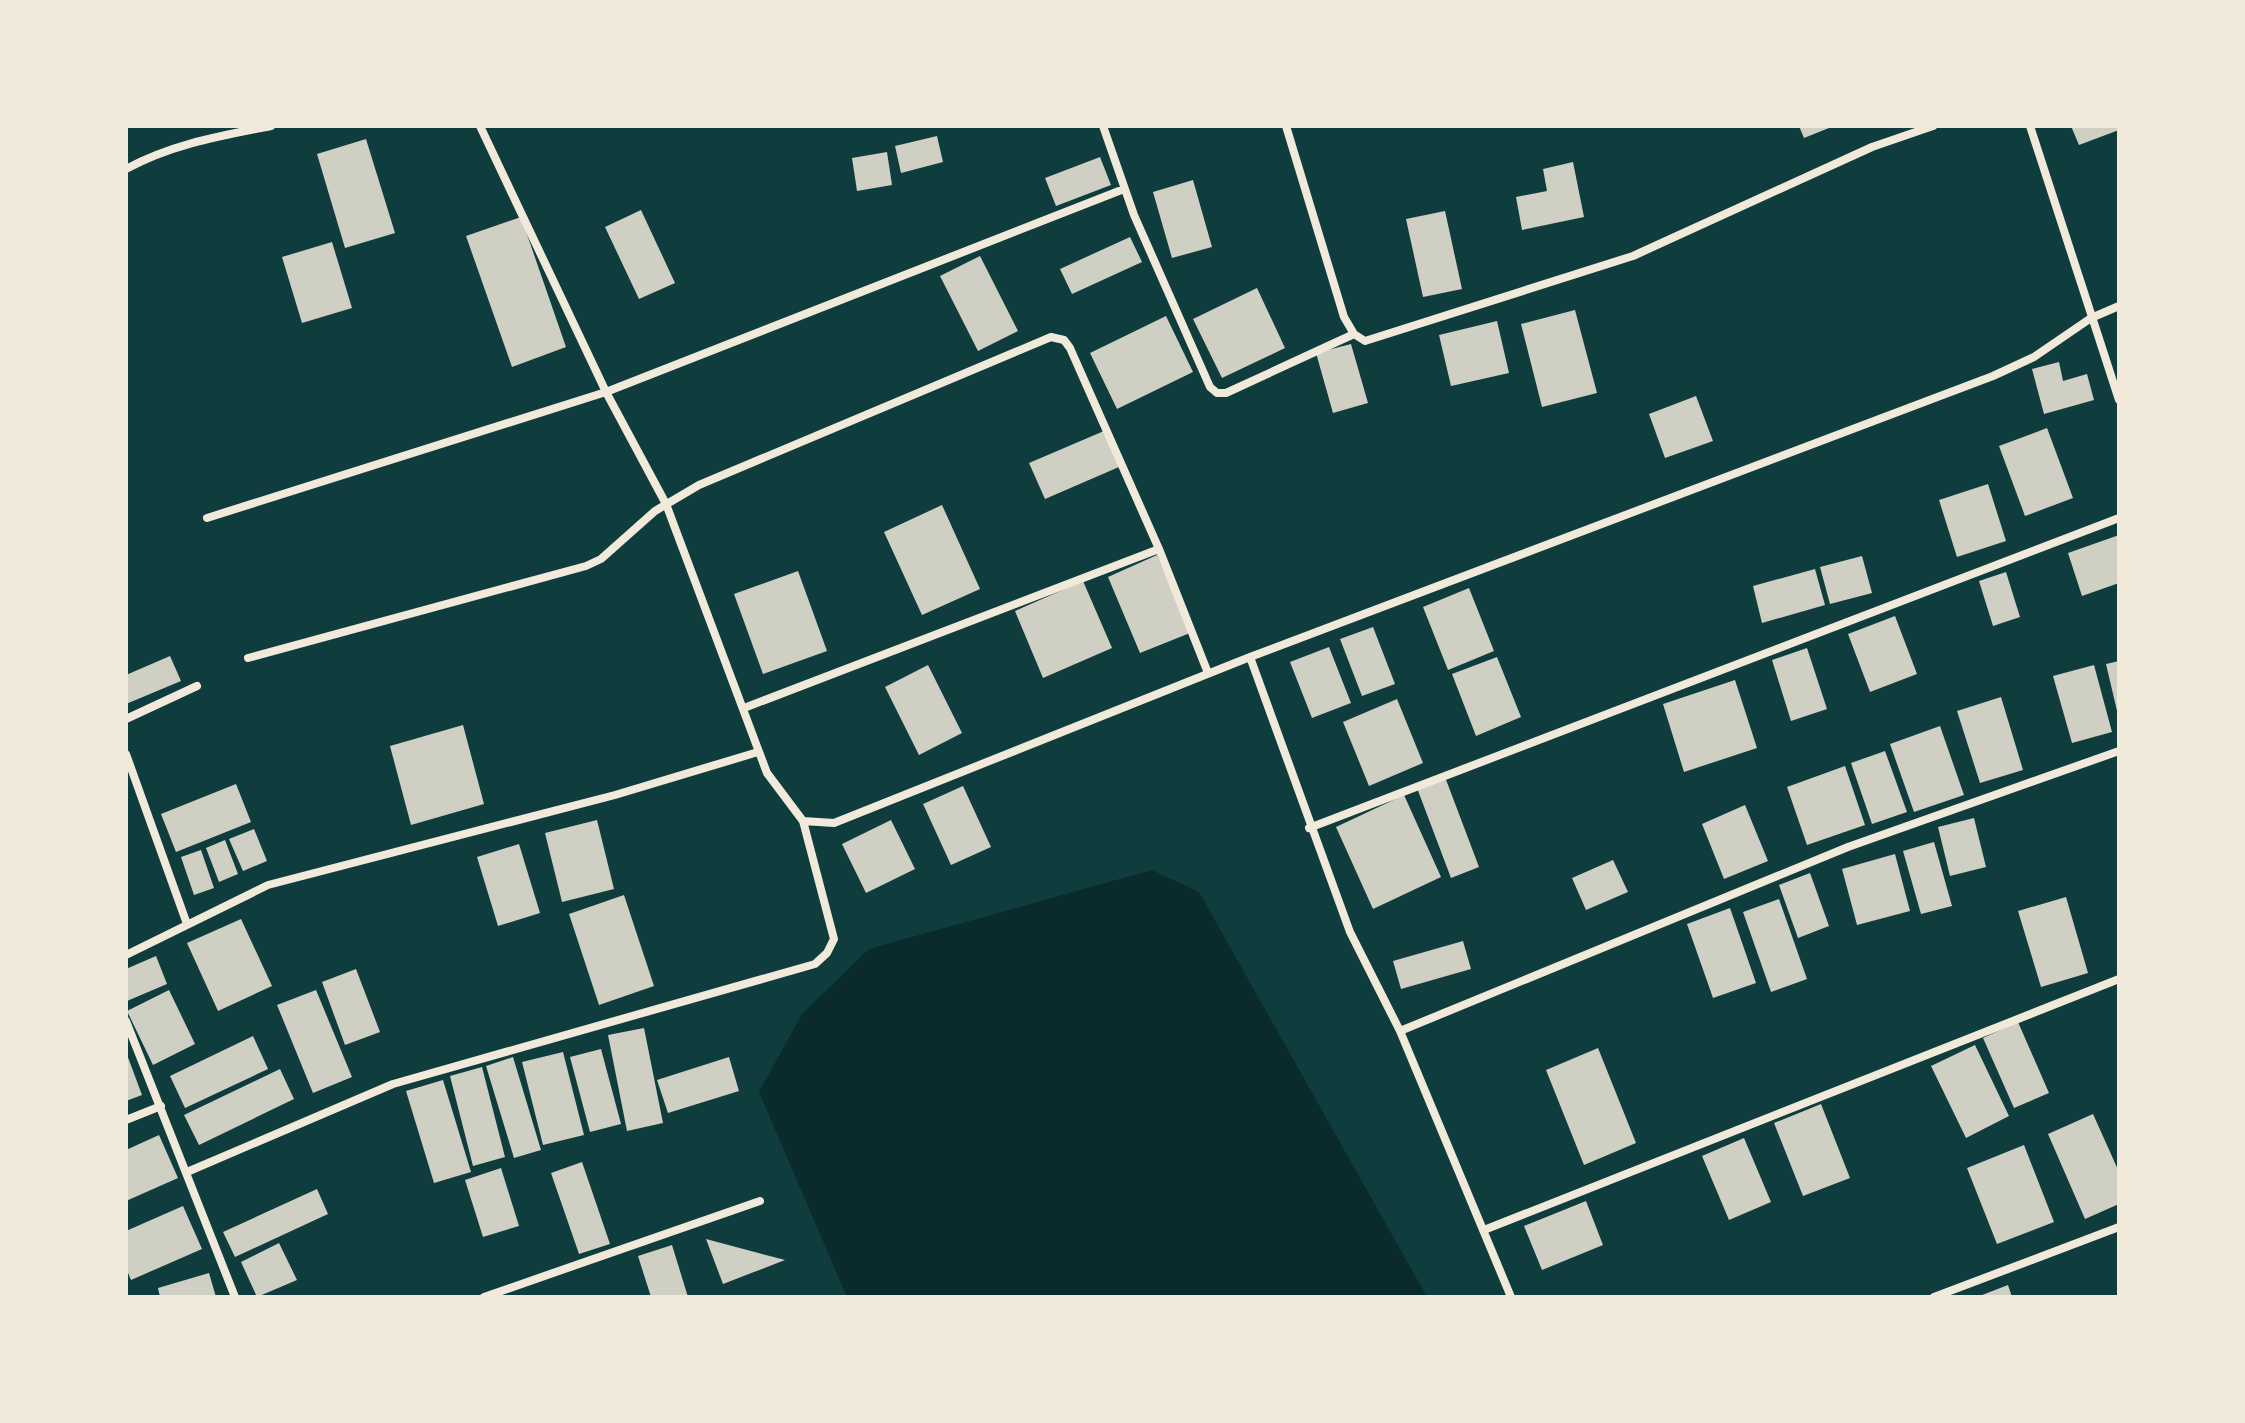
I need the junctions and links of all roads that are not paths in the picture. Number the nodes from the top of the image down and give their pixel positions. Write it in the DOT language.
graph roads {
  1 [pos="271,126"];
  2 [pos="480,126"];
  3 [pos="1103,126"];
  4 [pos="1286,126"];
  5 [pos="1933,126"];
  6 [pos="2030,126"];
  7 [pos="126,169"];
  8 [pos="1124,189"];
  9 [pos="2119,306"];
  10 [pos="2091,318"];
  11 [pos="1354,334"];
  12 [pos="606,392"];
  13 [pos="2119,400"];
  14 [pos="666,504"];
  15 [pos="207,518"];
  16 [pos="2119,518"];
  17 [pos="1159,549"];
  18 [pos="1250,657"];
  19 [pos="248,658"];
  20 [pos="1208,673"];
  21 [pos="197,686"];
  22 [pos="744,708"];
  23 [pos="126,719"];
  24 [pos="2119,751"];
  25 [pos="758,752"];
  26 [pos="126,754"];
  27 [pos="803,821"];
  28 [pos="1309,828"];
  29 [pos="187,924"];
  30 [pos="126,955"];
  31 [pos="2119,979"];
  32 [pos="126,1021"];
  33 [pos="1400,1031"];
  34 [pos="161,1106"];
  35 [pos="126,1120"];
  36 [pos="187,1172"];
  37 [pos="760,1201"];
  38 [pos="2119,1227"];
  39 [pos="1484,1230"];
  40 [pos="235,1297"];
  41 [pos="484,1297"];
  42 [pos="1511,1297"];
  43 [pos="1934,1297"];
  1 -- 7 [label="street"];
  2 -- 12 [label="street"];
  3 -- 8 [label="street"];
  4 -- 11 [label="street"];
  5 -- 11 [label="street"];
  6 -- 10 [label="street"];
  8 -- 11 [label="street"];
  8 -- 12 [label="street"];
  9 -- 10 [label="street"];
  10 -- 13 [label="street"];
  10 -- 18 [label="street"];
  12 -- 14 [label="street"];
  12 -- 15 [label="street"];
  14 -- 17 [label="street"];
  14 -- 19 [label="street"];
  14 -- 22 [label="street"];
  16 -- 28 [label="street"];
  17 -- 20 [label="street"];
  17 -- 22 [label="street"];
  18 -- 20 [label="street"];
  18 -- 28 [label="street"];
  20 -- 27 [label="street"];
  21 -- 23 [label="street"];
  22 -- 25 [label="street"];
  24 -- 33 [label="street"];
  25 -- 27 [label="street"];
  25 -- 29 [label="street"];
  26 -- 29 [label="street"];
  27 -- 36 [label="street"];
  28 -- 33 [label="street"];
  29 -- 30 [label="street"];
  31 -- 39 [label="street"];
  32 -- 34 [label="street"];
  33 -- 39 [label="street"];
  34 -- 35 [label="street"];
  34 -- 36 [label="street"];
  36 -- 40 [label="street"];
  37 -- 41 [label="street"];
  38 -- 43 [label="street"];
  39 -- 42 [label="street"];
}
